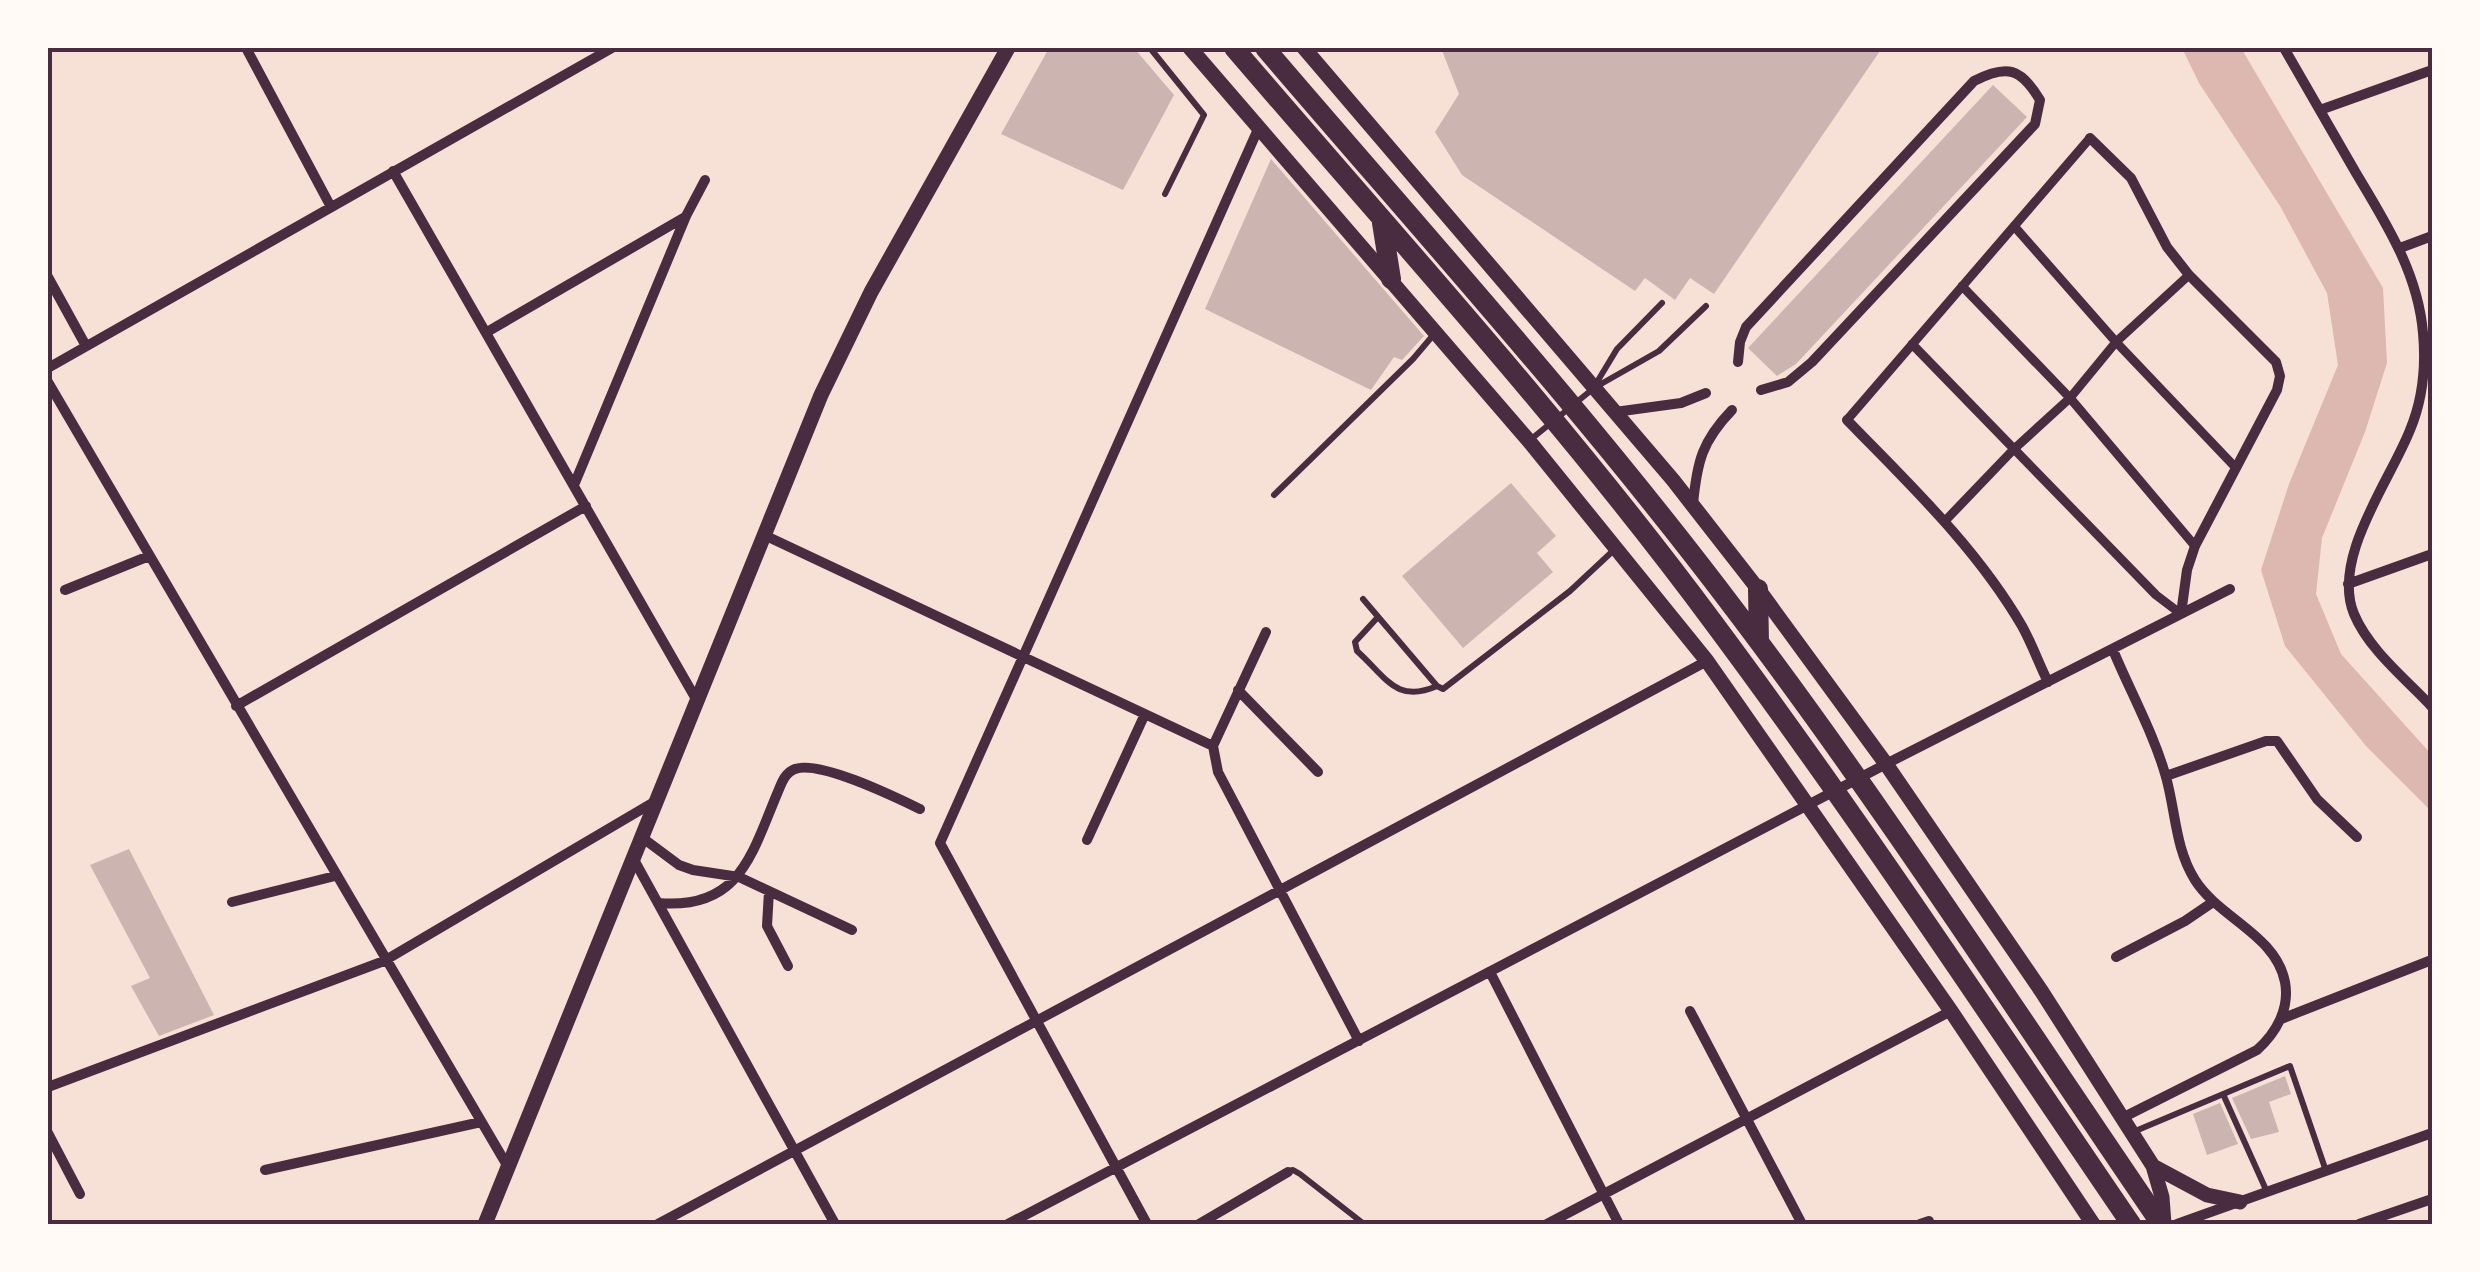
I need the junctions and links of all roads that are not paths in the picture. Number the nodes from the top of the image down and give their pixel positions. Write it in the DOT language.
graph roads {
  1 [pos="246,48"];
  2 [pos="612,48"];
  3 [pos="1008,48"];
  4 [pos="1150,48"];
  5 [pos="1190,48"];
  6 [pos="1234,48"];
  7 [pos="1265,48"];
  8 [pos="1304,48"];
  9 [pos="2284,48"];
  10 [pos="2432,70"];
  11 [pos="2320,110"];
  12 [pos="1259,128"];
  13 [pos="2090,138"];
  14 [pos="393,171"];
  15 [pos="705,180"];
  16 [pos="1165,194"];
  17 [pos="330,206"];
  18 [pos="686,216"];
  19 [pos="1382,221"];
  20 [pos="2014,226"];
  21 [pos="2432,236"];
  22 [pos="2400,248"];
  23 [pos="2189,276"];
  24 [pos="48,277"];
  25 [pos="1390,279"];
  26 [pos="1962,286"];
  27 [pos="1662,303"];
  28 [pos="1706,306"];
  29 [pos="486,332"];
  30 [pos="1436,332"];
  31 [pos="2116,342"];
  32 [pos="1912,344"];
  33 [pos="86,346"];
  34 [pos="1738,362"];
  35 [pos="48,368"];
  36 [pos="48,382"];
  37 [pos="1594,388"];
  38 [pos="1761,390"];
  39 [pos="1706,392"];
  40 [pos="2427,393"];
  41 [pos="2070,398"];
  42 [pos="1571,406"];
  43 [pos="1732,410"];
  44 [pos="1615,412"];
  45 [pos="1847,420"];
  46 [pos="1552,422"];
  47 [pos="1529,441"];
  48 [pos="2013,450"];
  49 [pos="2236,468"];
  50 [pos="574,485"];
  51 [pos="1274,494"];
  52 [pos="586,506"];
  53 [pos="1692,506"];
  54 [pos="1945,521"];
  55 [pos="764,535"];
  56 [pos="2194,546"];
  57 [pos="1616,549"];
  58 [pos="2432,554"];
  59 [pos="149,556"];
  60 [pos="2348,584"];
  61 [pos="1758,589"];
  62 [pos="2230,589"];
  63 [pos="65,590"];
  64 [pos="1363,600"];
  65 [pos="2181,614"];
  66 [pos="1378,617"];
  67 [pos="1266,632"];
  68 [pos="1759,642"];
  69 [pos="2113,650"];
  70 [pos="1023,657"];
  71 [pos="1707,660"];
  72 [pos="2048,682"];
  73 [pos="1437,686"];
  74 [pos="1238,690"];
  75 [pos="696,700"];
  76 [pos="236,706"];
  77 [pos="2432,707"];
  78 [pos="1144,714"];
  79 [pos="1212,746"];
  80 [pos="1886,764"];
  81 [pos="1318,772"];
  82 [pos="2166,776"];
  83 [pos="1857,779"];
  84 [pos="1834,791"];
  85 [pos="654,802"];
  86 [pos="1809,805"];
  87 [pos="920,809"];
  88 [pos="640,836"];
  89 [pos="2356,836"];
  90 [pos="1087,840"];
  91 [pos="632,857"];
  92 [pos="334,876"];
  93 [pos="739,877"];
  94 [pos="1280,890"];
  95 [pos="770,891"];
  96 [pos="232,902"];
  97 [pos="2213,902"];
  98 [pos="658,903"];
  99 [pos="852,930"];
  100 [pos="2116,957"];
  101 [pos="384,961"];
  102 [pos="2430,961"];
  103 [pos="788,966"];
  104 [pos="1490,972"];
  105 [pos="1690,1011"];
  106 [pos="1950,1011"];
  107 [pos="2281,1019"];
  108 [pos="1037,1020"];
  109 [pos="1359,1041"];
  110 [pos="48,1087"];
  111 [pos="2223,1094"];
  112 [pos="1746,1119"];
  113 [pos="481,1122"];
  114 [pos="2127,1125"];
  115 [pos="48,1133"];
  116 [pos="2432,1133"];
  117 [pos="795,1151"];
  118 [pos="2154,1166"];
  119 [pos="508,1168"];
  120 [pos="1117,1168"];
  121 [pos="265,1170"];
  122 [pos="2326,1171"];
  123 [pos="1288,1172"];
  124 [pos="2267,1192"];
  125 [pos="80,1194"];
  126 [pos="1603,1194"];
  127 [pos="2432,1199"];
  128 [pos="2240,1202"];
  129 [pos="486,1224"];
  130 [pos="658,1224"];
  131 [pos="835,1224"];
  132 [pos="1008,1224"];
  133 [pos="1147,1224"];
  134 [pos="1198,1224"];
  135 [pos="1364,1224"];
  136 [pos="1546,1224"];
  137 [pos="1619,1224"];
  138 [pos="1802,1224"];
  139 [pos="2093,1224"];
  140 [pos="2131,1224"];
  141 [pos="2162,1224"];
  142 [pos="2177,1224"];
  143 [pos="2359,1224"];
  1 -- 17 [label="street"];
  2 -- 14 [label="street"];
  3 -- 55 [label="street"];
  4 -- 16 [label="lane"];
  5 -- 12 [label="street"];
  6 -- 19 [label="main road"];
  7 -- 42 [label="main road"];
  8 -- 37 [label="street"];
  9 -- 11 [label="street"];
  10 -- 11 [label="street"];
  11 -- 22 [label="street"];
  12 -- 25 [label="street"];
  12 -- 70 [label="street"];
  13 -- 20 [label="street"];
  13 -- 23 [label="street"];
  14 -- 17 [label="street"];
  14 -- 29 [label="street"];
  15 -- 18 [label="street"];
  17 -- 33 [label="street"];
  18 -- 29 [label="street"];
  18 -- 50 [label="street"];
  19 -- 25 [label="main road"];
  19 -- 46 [label="main road"];
  20 -- 26 [label="street"];
  20 -- 31 [label="street"];
  21 -- 22 [label="street"];
  22 -- 40 [label="street"];
  23 -- 31 [label="street"];
  23 -- 49 [label="street"];
  24 -- 33 [label="street"];
  25 -- 30 [label="street"];
  26 -- 32 [label="street"];
  26 -- 41 [label="street"];
  27 -- 37 [label="lane"];
  28 -- 37 [label="lane"];
  29 -- 50 [label="street"];
  30 -- 47 [label="street"];
  30 -- 51 [label="lane"];
  31 -- 41 [label="street"];
  31 -- 49 [label="street"];
  32 -- 45 [label="street"];
  32 -- 48 [label="street"];
  33 -- 35 [label="street"];
  34 -- 38 [label="street"];
  36 -- 59 [label="street"];
  37 -- 42 [label="lane"];
  37 -- 44 [label="street"];
  39 -- 44 [label="street"];
  40 -- 60 [label="street"];
  41 -- 48 [label="street"];
  41 -- 56 [label="street"];
  42 -- 46 [label="lane"];
  42 -- 68 [label="main road"];
  43 -- 53 [label="street"];
  44 -- 53 [label="street"];
  45 -- 54 [label="street"];
  46 -- 47 [label="lane"];
  46 -- 84 [label="main road"];
  47 -- 57 [label="street"];
  48 -- 54 [label="street"];
  48 -- 65 [label="street"];
  49 -- 56 [label="street"];
  50 -- 52 [label="street"];
  52 -- 75 [label="street"];
  52 -- 76 [label="street"];
  53 -- 61 [label="street"];
  54 -- 72 [label="street"];
  55 -- 70 [label="street"];
  55 -- 75 [label="street"];
  56 -- 65 [label="street"];
  57 -- 71 [label="street"];
  57 -- 73 [label="lane"];
  58 -- 60 [label="street"];
  59 -- 63 [label="street"];
  59 -- 76 [label="street"];
  60 -- 77 [label="street"];
  61 -- 68 [label="main road"];
  61 -- 80 [label="street"];
  62 -- 65 [label="street"];
  64 -- 66 [label="lane"];
  65 -- 69 [label="street"];
  66 -- 73 [label="lane"];
  66 -- 73 [label="lane"];
  67 -- 74 [label="street"];
  68 -- 83 [label="main road"];
  69 -- 72 [label="street"];
  69 -- 82 [label="street"];
  70 -- 78 [label="street"];
  70 -- 108 [label="street"];
  71 -- 86 [label="street"];
  71 -- 94 [label="street"];
  72 -- 80 [label="street"];
  74 -- 79 [label="street"];
  74 -- 81 [label="street"];
  75 -- 85 [label="street"];
  76 -- 92 [label="street"];
  78 -- 79 [label="street"];
  78 -- 90 [label="street"];
  79 -- 94 [label="street"];
  80 -- 83 [label="street"];
  80 -- 114 [label="street"];
  82 -- 89 [label="street"];
  82 -- 97 [label="street"];
  83 -- 84 [label="street"];
  83 -- 141 [label="main road"];
  84 -- 86 [label="street"];
  84 -- 140 [label="main road"];
  85 -- 88 [label="street"];
  85 -- 101 [label="street"];
  86 -- 104 [label="street"];
  86 -- 106 [label="street"];
  87 -- 93 [label="street"];
  88 -- 91 [label="street"];
  88 -- 93 [label="street"];
  91 -- 98 [label="street"];
  91 -- 119 [label="street"];
  92 -- 96 [label="street"];
  92 -- 101 [label="street"];
  93 -- 95 [label="street"];
  93 -- 98 [label="street"];
  94 -- 108 [label="street"];
  94 -- 109 [label="street"];
  95 -- 99 [label="street"];
  95 -- 103 [label="street"];
  97 -- 100 [label="street"];
  97 -- 107 [label="street"];
  98 -- 117 [label="street"];
  101 -- 110 [label="street"];
  101 -- 113 [label="street"];
  102 -- 107 [label="street"];
  104 -- 109 [label="street"];
  104 -- 126 [label="street"];
  105 -- 112 [label="street"];
  106 -- 112 [label="street"];
  106 -- 139 [label="street"];
  107 -- 114 [label="street"];
  108 -- 117 [label="street"];
  108 -- 120 [label="street"];
  109 -- 120 [label="street"];
  111 -- 114 [label="lane"];
  111 -- 122 [label="lane"];
  111 -- 124 [label="lane"];
  112 -- 126 [label="street"];
  112 -- 138 [label="street"];
  113 -- 119 [label="street"];
  113 -- 121 [label="street"];
  114 -- 118 [label="street"];
  115 -- 125 [label="street"];
  116 -- 122 [label="street"];
  117 -- 130 [label="street"];
  117 -- 131 [label="street"];
  118 -- 128 [label="street"];
  118 -- 141 [label="street"];
  119 -- 129 [label="street"];
  120 -- 132 [label="street"];
  120 -- 133 [label="street"];
  122 -- 124 [label="street"];
  123 -- 134 [label="street"];
  123 -- 135 [label="lane"];
  124 -- 128 [label="street"];
  126 -- 136 [label="street"];
  126 -- 137 [label="street"];
  127 -- 143 [label="street"];
  128 -- 142 [label="street"];
}
